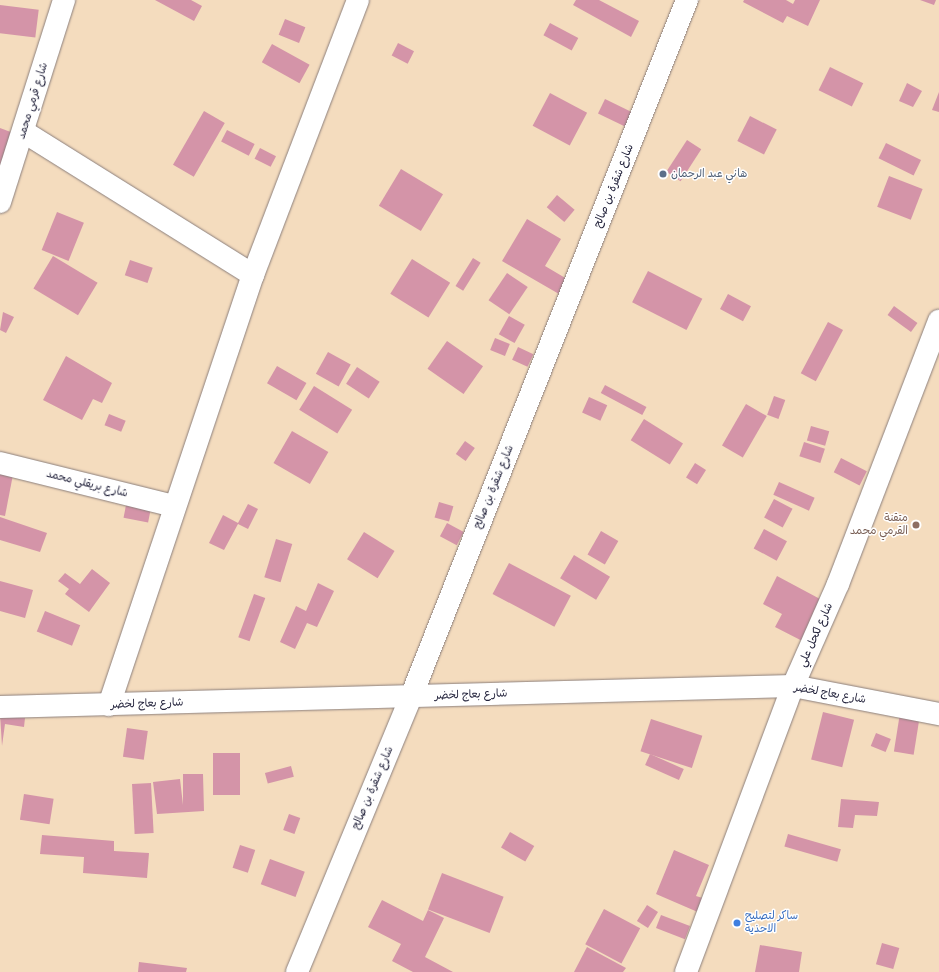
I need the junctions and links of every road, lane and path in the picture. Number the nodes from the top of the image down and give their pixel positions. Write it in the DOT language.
graph roads {
  1 [pos="64,0"];
  2 [pos="358,0"];
  3 [pos="687,0"];
  4 [pos="24,132"];
  5 [pos="0,202"];
  6 [pos="253,275"];
  7 [pos="939,320"];
  8 [pos="0,462"];
  9 [pos="174,506"];
  10 [pos="793,686"];
  11 [pos="411,697"];
  12 [pos="109,705"];
  13 [pos="0,708"];
  14 [pos="939,714"];
  15 [pos="297,972"];
  16 [pos="686,972"];
  1 -- 4 [label="street, شارع قرمي محمد"];
  2 -- 6 [label="street"];
  3 -- 11 [label="street, شارع شقرة بن صالح"];
  4 -- 5 [label="street, شارع قرمي محمد"];
  4 -- 6 [label="street"];
  6 -- 9 [label="street"];
  7 -- 10 [label="street, شارع لكحل علي"];
  8 -- 9 [label="street, شارع بريقلي محمد"];
  9 -- 12 [label="street"];
  10 -- 11 [label="street, شارع بعاج لخضر"];
  10 -- 14 [label="street, شارع بعاج لخضر"];
  10 -- 16 [label="street, شارع لكحل علي"];
  11 -- 12 [label="street, شارع بعاج لخضر"];
  11 -- 15 [label="street, شارع شقرة بن صالح"];
  12 -- 13 [label="street, شارع بعاج لخضر"];
}
